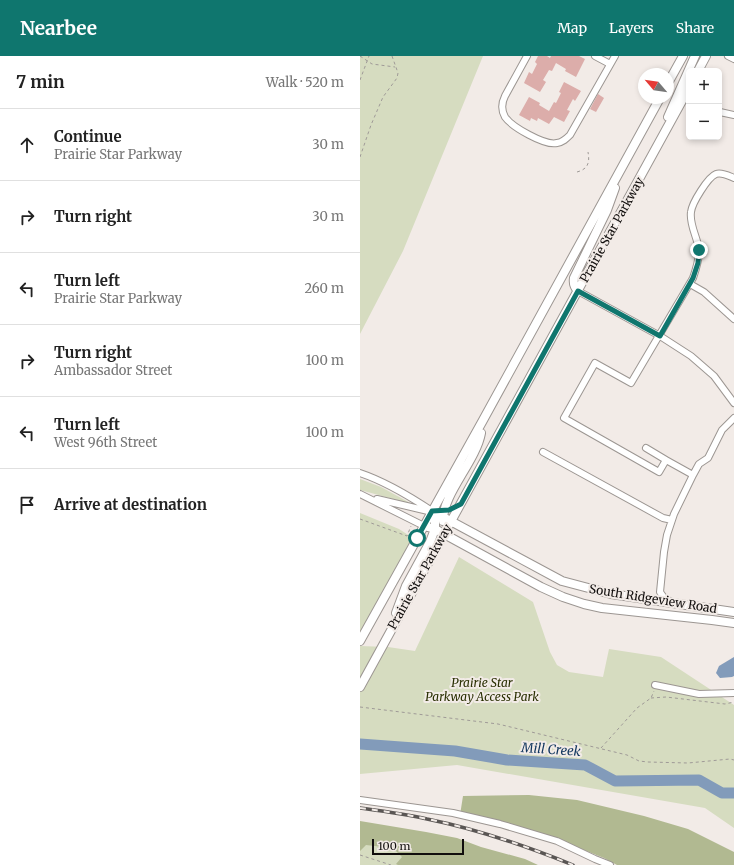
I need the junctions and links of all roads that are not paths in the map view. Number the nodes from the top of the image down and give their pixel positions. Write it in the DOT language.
graph roads {
  1 [pos="527,56"];
  2 [pos="595,56"];
  3 [pos="614,56"];
  4 [pos="683,56"];
  5 [pos="695,56"];
  6 [pos="706,56"];
  7 [pos="728,56"];
  8 [pos="734,59"];
  9 [pos="610,64"];
  10 [pos="700,68"];
  11 [pos="674,72"];
  12 [pos="686,94"];
  13 [pos="657,104"];
  14 [pos="722,113"];
  15 [pos="734,116"];
  16 [pos="646,169"];
  17 [pos="734,178"];
  18 [pos="615,180"];
  19 [pos="690,284"];
  20 [pos="578,291"];
  21 [pos="734,319"];
  22 [pos="660,336"];
  23 [pos="734,403"];
  24 [pos="734,418"];
  25 [pos="482,422"];
  26 [pos="646,448"];
  27 [pos="543,452"];
  28 [pos="666,460"];
  29 [pos="360,473"];
  30 [pos="693,475"];
  31 [pos="360,494"];
  32 [pos="370,498"];
  33 [pos="461,504"];
  34 [pos="432,511"];
  35 [pos="444,514"];
  36 [pos="672,520"];
  37 [pos="451,521"];
  38 [pos="424,526"];
  39 [pos="435,530"];
  40 [pos="444,535"];
  41 [pos="660,592"];
  42 [pos="649,600"];
  43 [pos="673,604"];
  44 [pos="734,612"];
  45 [pos="734,623"];
  46 [pos="393,627"];
  47 [pos="360,641"];
  48 [pos="655,685"];
  49 [pos="360,687"];
  50 [pos="734,693"];
  51 [pos="360,800"];
  52 [pos="610,865"];
  1 -- 9 [label="street"];
  2 -- 9 [label="street"];
  3 -- 9 [label="street"];
  4 -- 11 [label="main road"];
  5 -- 16 [label="main road"];
  6 -- 10 [label="main road"];
  7 -- 8 [label="street"];
  12 -- 16 [label="main road, Prairie Star Parkway"];
  13 -- 18 [label="main road, Prairie Star Parkway"];
  14 -- 15 [label="street"];
  16 -- 20 [label="main road, Prairie Star Parkway"];
  17 -- 19 [label="street"];
  18 -- 20 [label="main road"];
  18 -- 25 [label="main road, Prairie Star Parkway"];
  19 -- 21 [label="street"];
  19 -- 22 [label="street"];
  20 -- 22 [label="street"];
  20 -- 33 [label="main road, Prairie Star Parkway"];
  22 -- 23 [label="street"];
  22 -- 28 [label="street"];
  24 -- 30 [label="street"];
  25 -- 34 [label="main road, Prairie Star Parkway"];
  25 -- 35 [label="main road"];
  26 -- 28 [label="street"];
  27 -- 36 [label="street"];
  28 -- 30 [label="street"];
  29 -- 34 [label="street, South Ridgeview Road"];
  30 -- 36 [label="street"];
  31 -- 32 [label="street, South Ridgeview Road"];
  32 -- 34 [label="street"];
  32 -- 38 [label="street, South Ridgeview Road"];
  33 -- 35 [label="main road"];
  33 -- 37 [label="main road, Prairie Star Parkway"];
  34 -- 35 [label="main road, South Ridgeview Road"];
  34 -- 38 [label="main road, Prairie Star Parkway"];
  34 -- 39 [label="main road"];
  35 -- 37 [label="main road, South Ridgeview Road"];
  35 -- 40 [label="main road"];
  36 -- 41 [label="street"];
  37 -- 40 [label="main road, Prairie Star Parkway"];
  37 -- 42 [label="main road, South Ridgeview Road"];
  38 -- 39 [label="main road, South Ridgeview Road"];
  38 -- 47 [label="main road, Prairie Star Parkway"];
  39 -- 40 [label="main road, South Ridgeview Road"];
  39 -- 46 [label="main road"];
  40 -- 45 [label="main road, South Ridgeview Road"];
  40 -- 46 [label="main road, Prairie Star Parkway"];
  41 -- 42 [label="street"];
  41 -- 43 [label="street"];
  42 -- 43 [label="main road, South Ridgeview Road"];
  43 -- 44 [label="main road, South Ridgeview Road"];
  46 -- 49 [label="main road, Prairie Star Parkway"];
  48 -- 50 [label="street"];
  51 -- 52 [label="street"];
}
